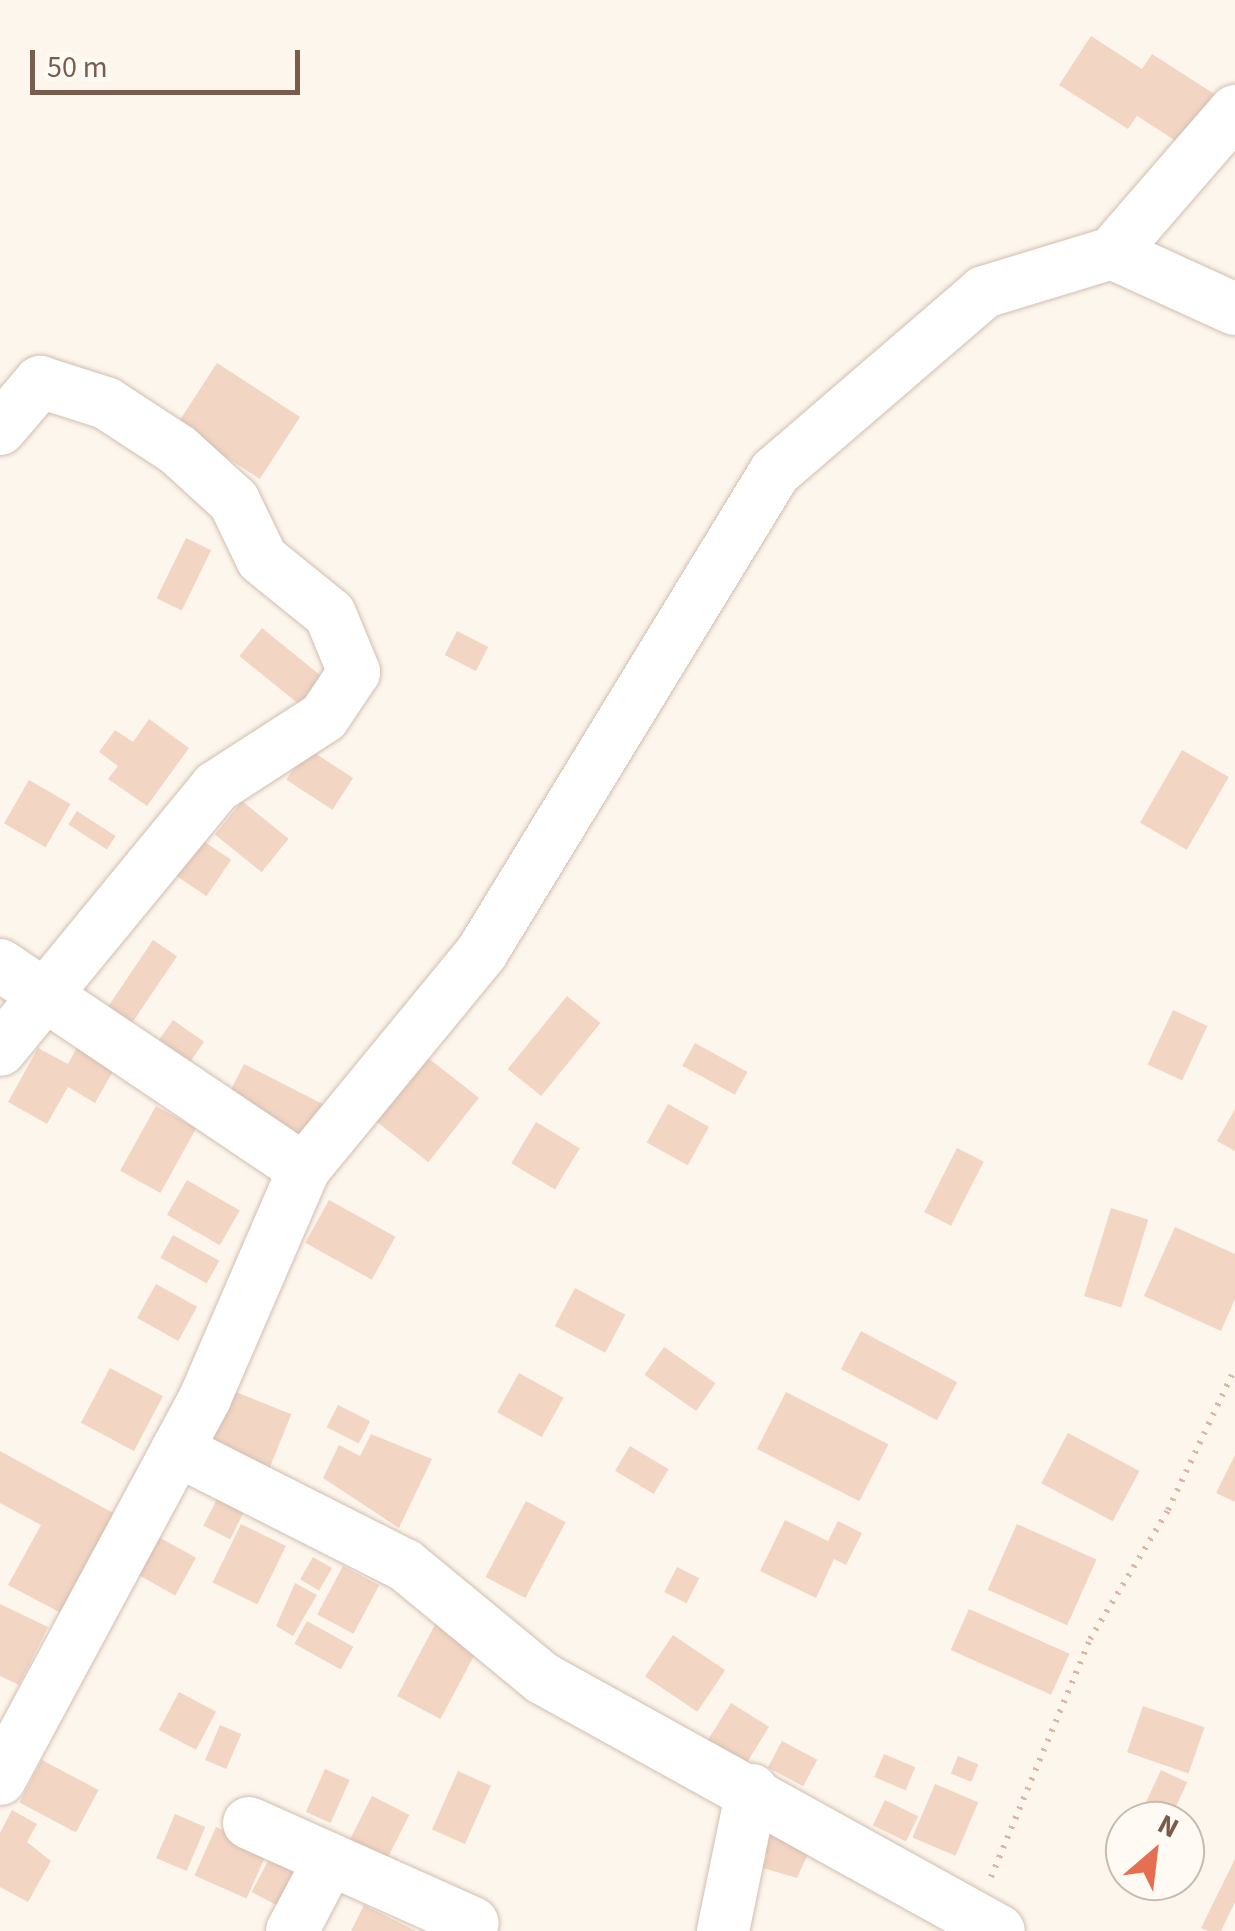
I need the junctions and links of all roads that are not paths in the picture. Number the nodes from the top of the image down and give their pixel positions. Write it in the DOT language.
graph roads {
  1 [pos="1235,111"];
  2 [pos="1112,253"];
  3 [pos="1235,309"];
  4 [pos="0,429"];
  5 [pos="20,978"];
  6 [pos="0,1050"];
  7 [pos="304,1169"];
  8 [pos="177,1450"];
  9 [pos="0,1779"];
  10 [pos="752,1790"];
  11 [pos="249,1823"];
  12 [pos="328,1863"];
  13 [pos="977,1918"];
  14 [pos="473,1923"];
  15 [pos="292,1931"];
  16 [pos="723,1931"];
  1 -- 2 [label="street"];
  2 -- 3 [label="street"];
  2 -- 7 [label="street"];
  4 -- 5 [label="street"];
  5 -- 6 [label="street"];
  5 -- 7 [label="street"];
  7 -- 8 [label="street"];
  8 -- 9 [label="street"];
  8 -- 10 [label="street"];
  10 -- 13 [label="street"];
  10 -- 16 [label="street"];
  11 -- 12 [label="street"];
  12 -- 14 [label="street"];
  12 -- 15 [label="street"];
}
